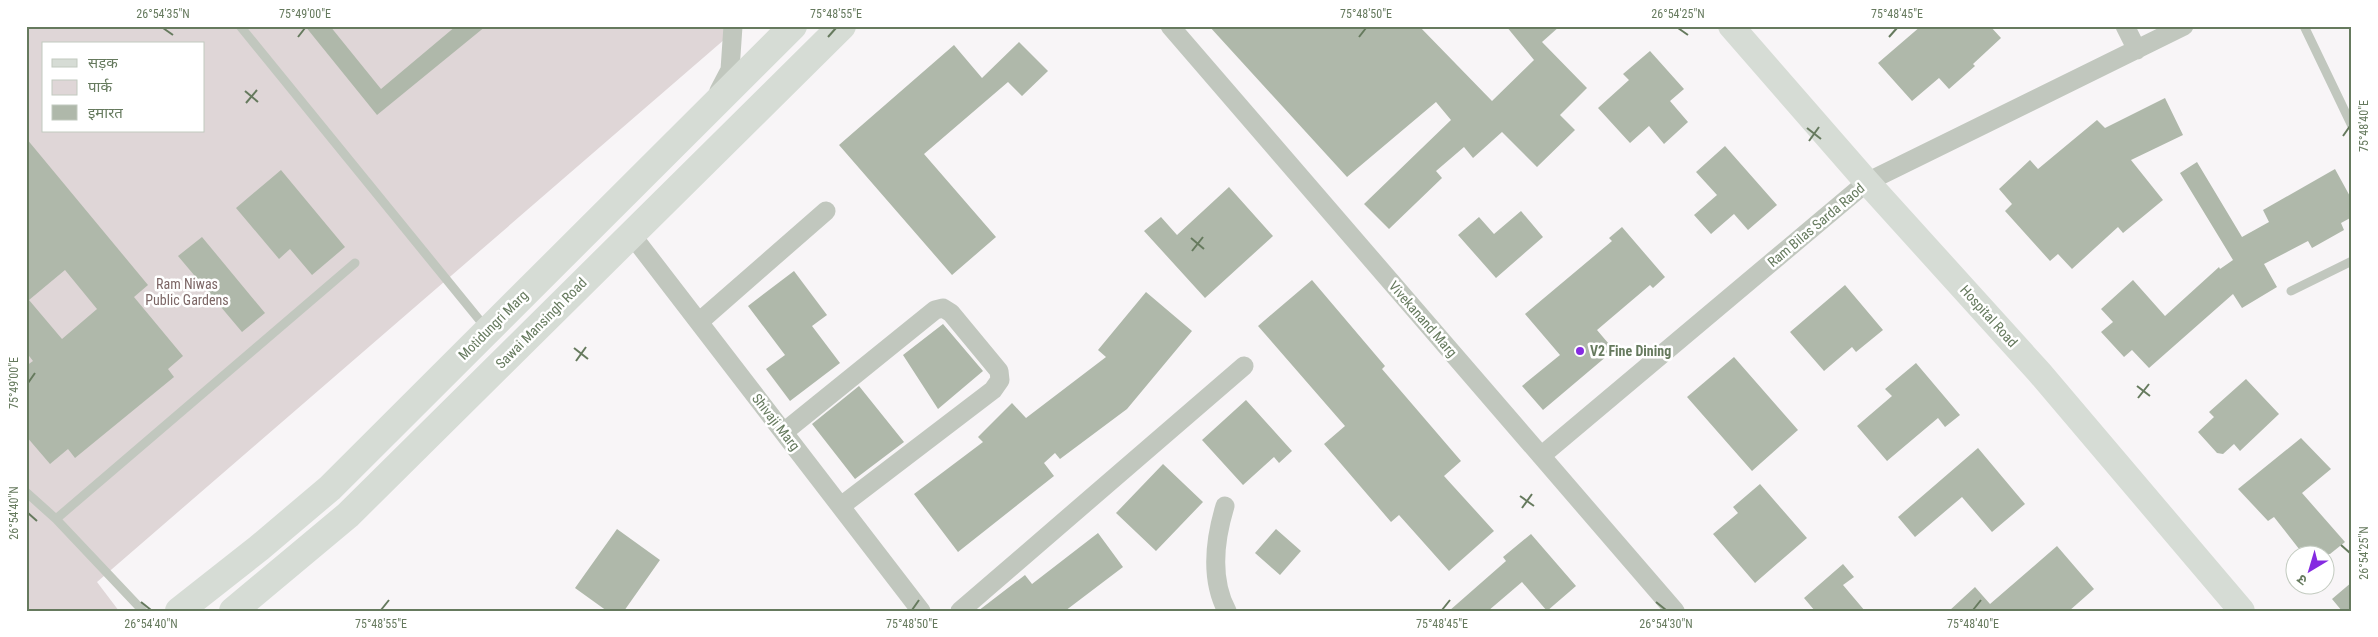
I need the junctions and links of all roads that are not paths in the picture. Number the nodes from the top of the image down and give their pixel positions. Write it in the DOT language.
graph roads {
  1 [pos="240,26"];
  2 [pos="733,26"];
  3 [pos="793,26"];
  4 [pos="1170,26"];
  5 [pos="1731,26"];
  6 [pos="2125,26"];
  7 [pos="2184,26"];
  8 [pos="2304,26"];
  9 [pos="835,29"];
  10 [pos="2137,50"];
  11 [pos="710,110"];
  12 [pos="2352,126"];
  13 [pos="1867,182"];
  14 [pos="826,211"];
  15 [pos="631,234"];
  16 [pos="2352,261"];
  17 [pos="355,263"];
  18 [pos="2291,291"];
  19 [pos="699,322"];
  20 [pos="488,330"];
  21 [pos="1244,366"];
  22 [pos="784,432"];
  23 [pos="1541,456"];
  24 [pos="26,492"];
  25 [pos="841,506"];
  26 [pos="1225,506"];
  27 [pos="56,519"];
  28 [pos="143,611"];
  29 [pos="180,611"];
  30 [pos="232,611"];
  31 [pos="922,611"];
  32 [pos="960,611"];
  33 [pos="1227,611"];
  34 [pos="1675,611"];
  35 [pos="2242,611"];
  1 -- 20 [label="lane"];
  2 -- 11 [label="street"];
  3 -- 11 [label="main road, Motidungri Marg"];
  4 -- 23 [label="street, Vivekanand Marg"];
  5 -- 13 [label="street, Hospital Road"];
  6 -- 10 [label="street"];
  7 -- 10 [label="street, Ram Bilas Sarda Raod"];
  8 -- 12 [label="lane"];
  9 -- 15 [label="main road, Sawai Mansingh Road"];
  10 -- 13 [label="street, Ram Bilas Sarda Raod"];
  11 -- 20 [label="main road, Motidungri Marg"];
  13 -- 23 [label="street, Ram Bilas Sarda Raod"];
  13 -- 35 [label="street, Hospital Road"];
  14 -- 19 [label="street"];
  15 -- 19 [label="street, Shivaji Marg"];
  15 -- 30 [label="main road, Sawai Mansingh Road"];
  16 -- 18 [label="lane"];
  17 -- 27 [label="lane"];
  19 -- 22 [label="street, Shivaji Marg"];
  20 -- 29 [label="main road, Motidungri Marg"];
  21 -- 32 [label="street"];
  22 -- 25 [label="street, Shivaji Marg"];
  22 -- 25 [label="street"];
  23 -- 34 [label="street, Vivekanand Marg"];
  24 -- 27 [label="lane"];
  25 -- 31 [label="street, Shivaji Marg"];
  26 -- 33 [label="street"];
  27 -- 28 [label="lane"];
}
